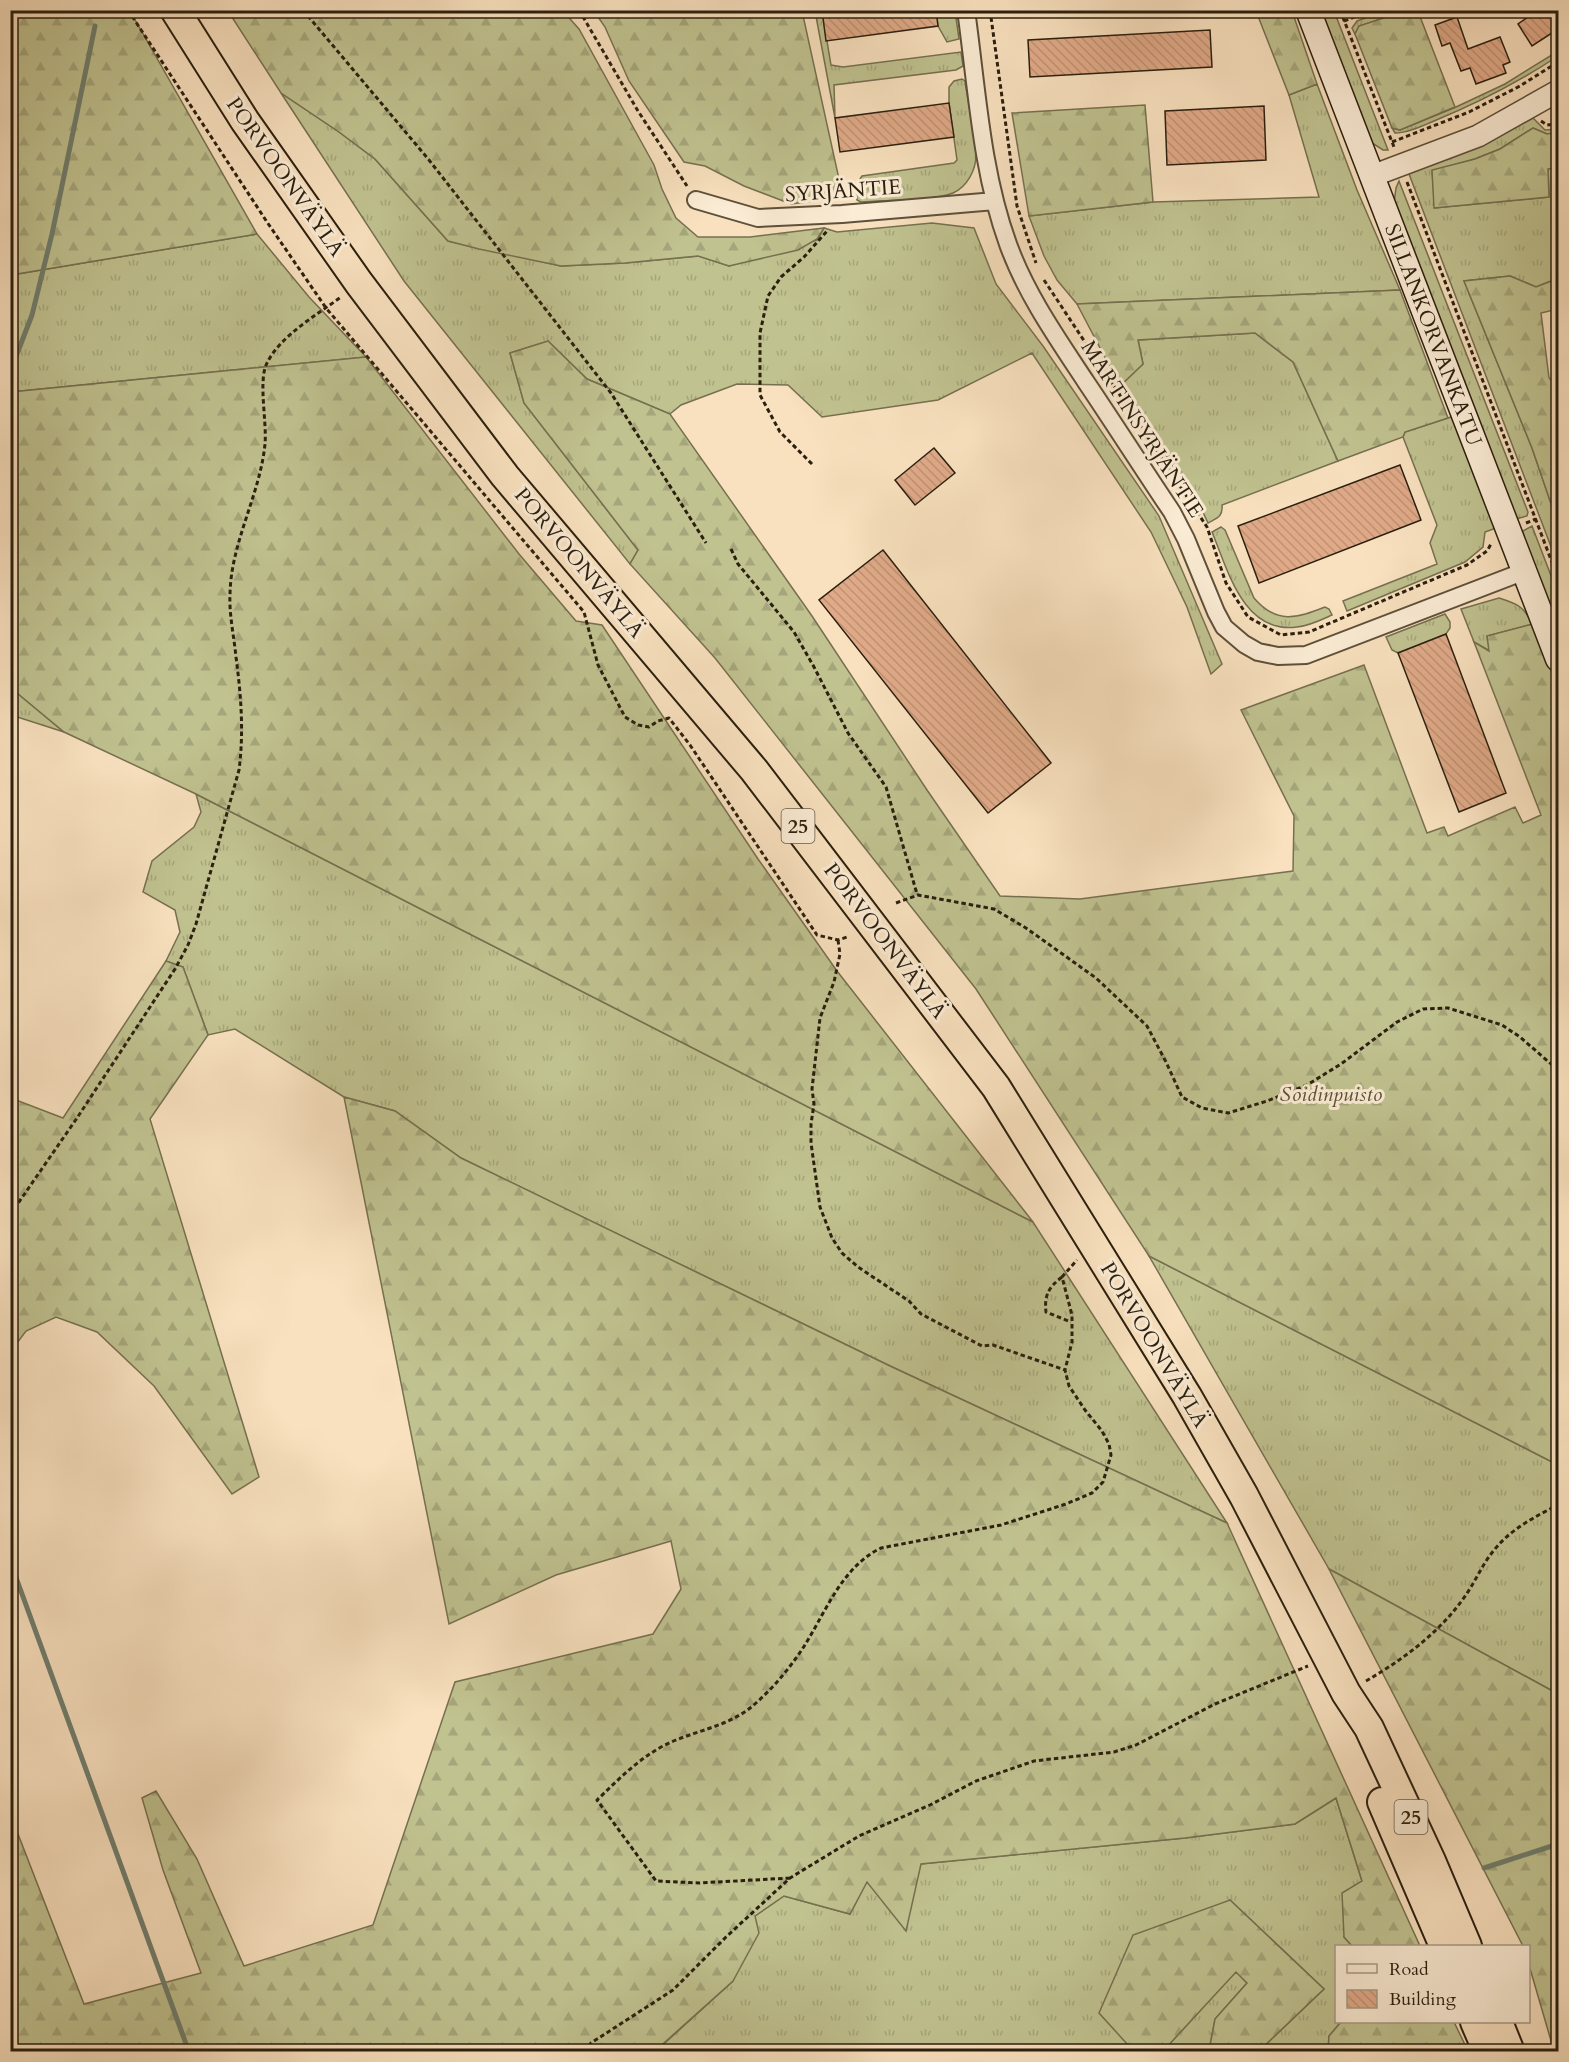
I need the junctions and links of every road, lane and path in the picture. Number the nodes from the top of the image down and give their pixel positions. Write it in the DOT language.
graph roads {
  1 [pos="128,10"];
  2 [pos="175,10"];
  3 [pos="303,10"];
  4 [pos="579,10"];
  5 [pos="966,10"];
  6 [pos="990,10"];
  7 [pos="1308,10"];
  8 [pos="1340,10"];
  9 [pos="1372,10"];
  10 [pos="1344,21"];
  11 [pos="1558,62"];
  12 [pos="1558,94"];
  13 [pos="1392,142"];
  14 [pos="1400,164"];
  15 [pos="1372,176"];
  16 [pos="696,200"];
  17 [pos="995,201"];
  18 [pos="842,214"];
  19 [pos="1039,271"];
  20 [pos="1044,279"];
  21 [pos="359,283"];
  22 [pos="326,308"];
  23 [pos="812,464"];
  24 [pos="1509,530"];
  25 [pos="706,543"];
  26 [pos="731,549"];
  27 [pos="1525,571"];
  28 [pos="1558,578"];
  29 [pos="1558,659"];
  30 [pos="918,895"];
  31 [pos="896,903"];
  32 [pos="847,937"];
  33 [pos="838,940"];
  34 [pos="1558,1070"];
  35 [pos="10,1215"];
  36 [pos="1092,1243"];
  37 [pos="1062,1277"];
  38 [pos="1072,1322"];
  39 [pos="1065,1370"];
  40 [pos="1558,1505"];
  41 [pos="1328,1657"];
  42 [pos="1346,1693"];
  43 [pos="790,1878"];
  44 [pos="1443,1945"];
  45 [pos="1466,1945"];
  46 [pos="1475,2023"];
  47 [pos="1498,2023"];
  48 [pos="584,2052"];
  49 [pos="1488,2052"];
  50 [pos="1510,2052"];
  1 -- 22 [label="path"];
  2 -- 21 [label="highway, PORVOONVÄYLÄ / 25"];
  3 -- 25 [label="path"];
  4 -- 16 [label="path"];
  5 -- 17 [label="street, MARTINSYRJÄNTIE"];
  6 -- 19 [label="path"];
  7 -- 15 [label="main road, SILLANKORVANKATU"];
  8 -- 10 [label="path"];
  9 -- 10 [label="path"];
  10 -- 13 [label="path"];
  11 -- 13 [label="path"];
  12 -- 14 [label="street"];
  13 -- 14 [label="path"];
  14 -- 15 [label="street"];
  14 -- 28 [label="path"];
  15 -- 24 [label="main road, SILLANKORVANKATU"];
  16 -- 18 [label="street, SYRJÄNTIE"];
  17 -- 18 [label="street, SYRJÄNTIE"];
  17 -- 27 [label="street, MARTINSYRJÄNTIE"];
  18 -- 23 [label="path"];
  20 -- 24 [label="path"];
  21 -- 22 [label="path"];
  21 -- 36 [label="highway, PORVOONVÄYLÄ / 25"];
  22 -- 33 [label="path"];
  22 -- 35 [label="path"];
  24 -- 27 [label="main road, SILLANKORVANKATU"];
  26 -- 30 [label="path"];
  27 -- 29 [label="main road, SILLANKORVANKATU"];
  30 -- 31 [label="path"];
  30 -- 34 [label="path"];
  32 -- 33 [label="path"];
  33 -- 39 [label="path"];
  36 -- 37 [label="path"];
  36 -- 41 [label="highway, PORVOONVÄYLÄ / 25"];
  37 -- 38 [label="path"];
  37 -- 38 [label="path"];
  38 -- 39 [label="path"];
  39 -- 43 [label="path"];
  40 -- 42 [label="path"];
  41 -- 42 [label="highway, PORVOONVÄYLÄ / 25"];
  41 -- 43 [label="path"];
  42 -- 44 [label="highway, PORVOONVÄYLÄ / 25"];
  42 -- 45 [label="highway, PORVOONVÄYLÄ / 25"];
  43 -- 48 [label="path"];
  46 -- 49 [label="highway"];
  47 -- 50 [label="highway"];
}
